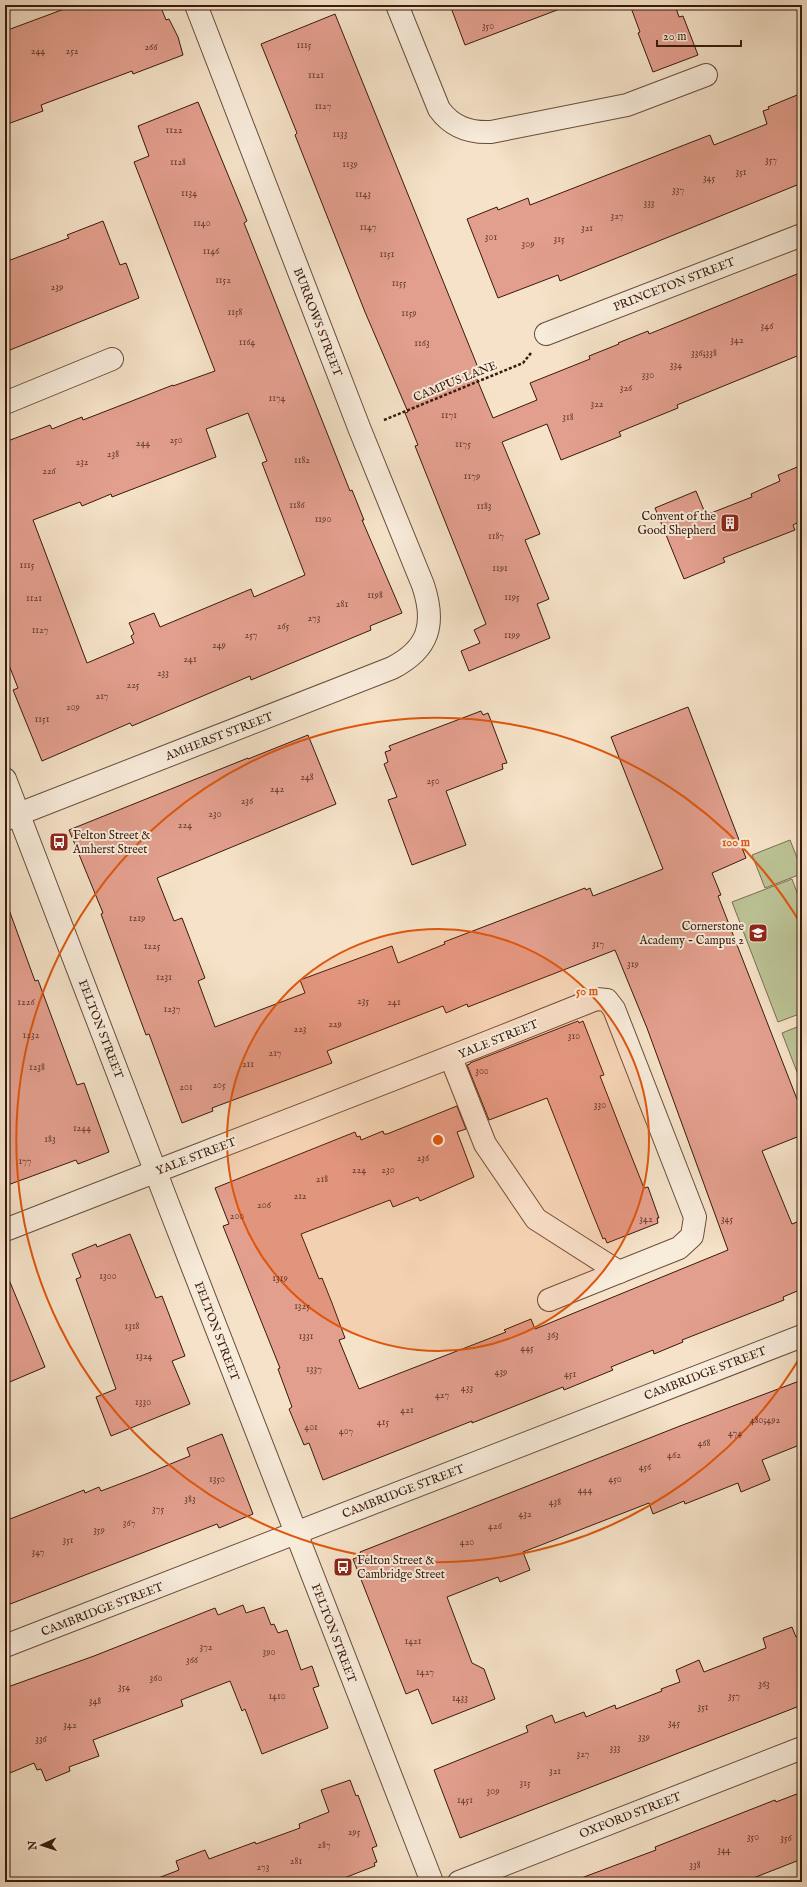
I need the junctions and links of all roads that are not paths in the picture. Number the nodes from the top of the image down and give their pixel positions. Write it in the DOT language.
graph roads {
  1 [pos="196,5"];
  2 [pos="397,5"];
  3 [pos="706,75"];
  4 [pos="802,235"];
  5 [pos="546,334"];
  6 [pos="112,360"];
  7 [pos="5,403"];
  8 [pos="425,641"];
  9 [pos="5,779"];
  10 [pos="12,817"];
  11 [pos="451,1058"];
  12 [pos="155,1172"];
  13 [pos="5,1230"];
  14 [pos="619,1272"];
  15 [pos="549,1300"];
  16 [pos="802,1336"];
  17 [pos="296,1533"];
  18 [pos="5,1646"];
  19 [pos="802,1748"];
  20 [pos="432,1882"];
  21 [pos="458,1882"];
  1 -- 8 [label="street, BURROWS STREET"];
  2 -- 3 [label="street"];
  4 -- 5 [label="street, PRINCETON STREET"];
  6 -- 7 [label="street"];
  8 -- 10 [label="street, AMHERST STREET"];
  9 -- 10 [label="street, FELTON STREET"];
  10 -- 12 [label="street, FELTON STREET"];
  11 -- 12 [label="street, YALE STREET"];
  11 -- 14 [label="street"];
  11 -- 14 [label="street, YALE STREET"];
  12 -- 13 [label="street, YALE STREET"];
  12 -- 17 [label="street, FELTON STREET"];
  14 -- 15 [label="street, YALE STREET"];
  16 -- 17 [label="street, CAMBRIDGE STREET"];
  17 -- 18 [label="street, CAMBRIDGE STREET"];
  17 -- 20 [label="street, FELTON STREET"];
  19 -- 21 [label="street, OXFORD STREET"];
}
